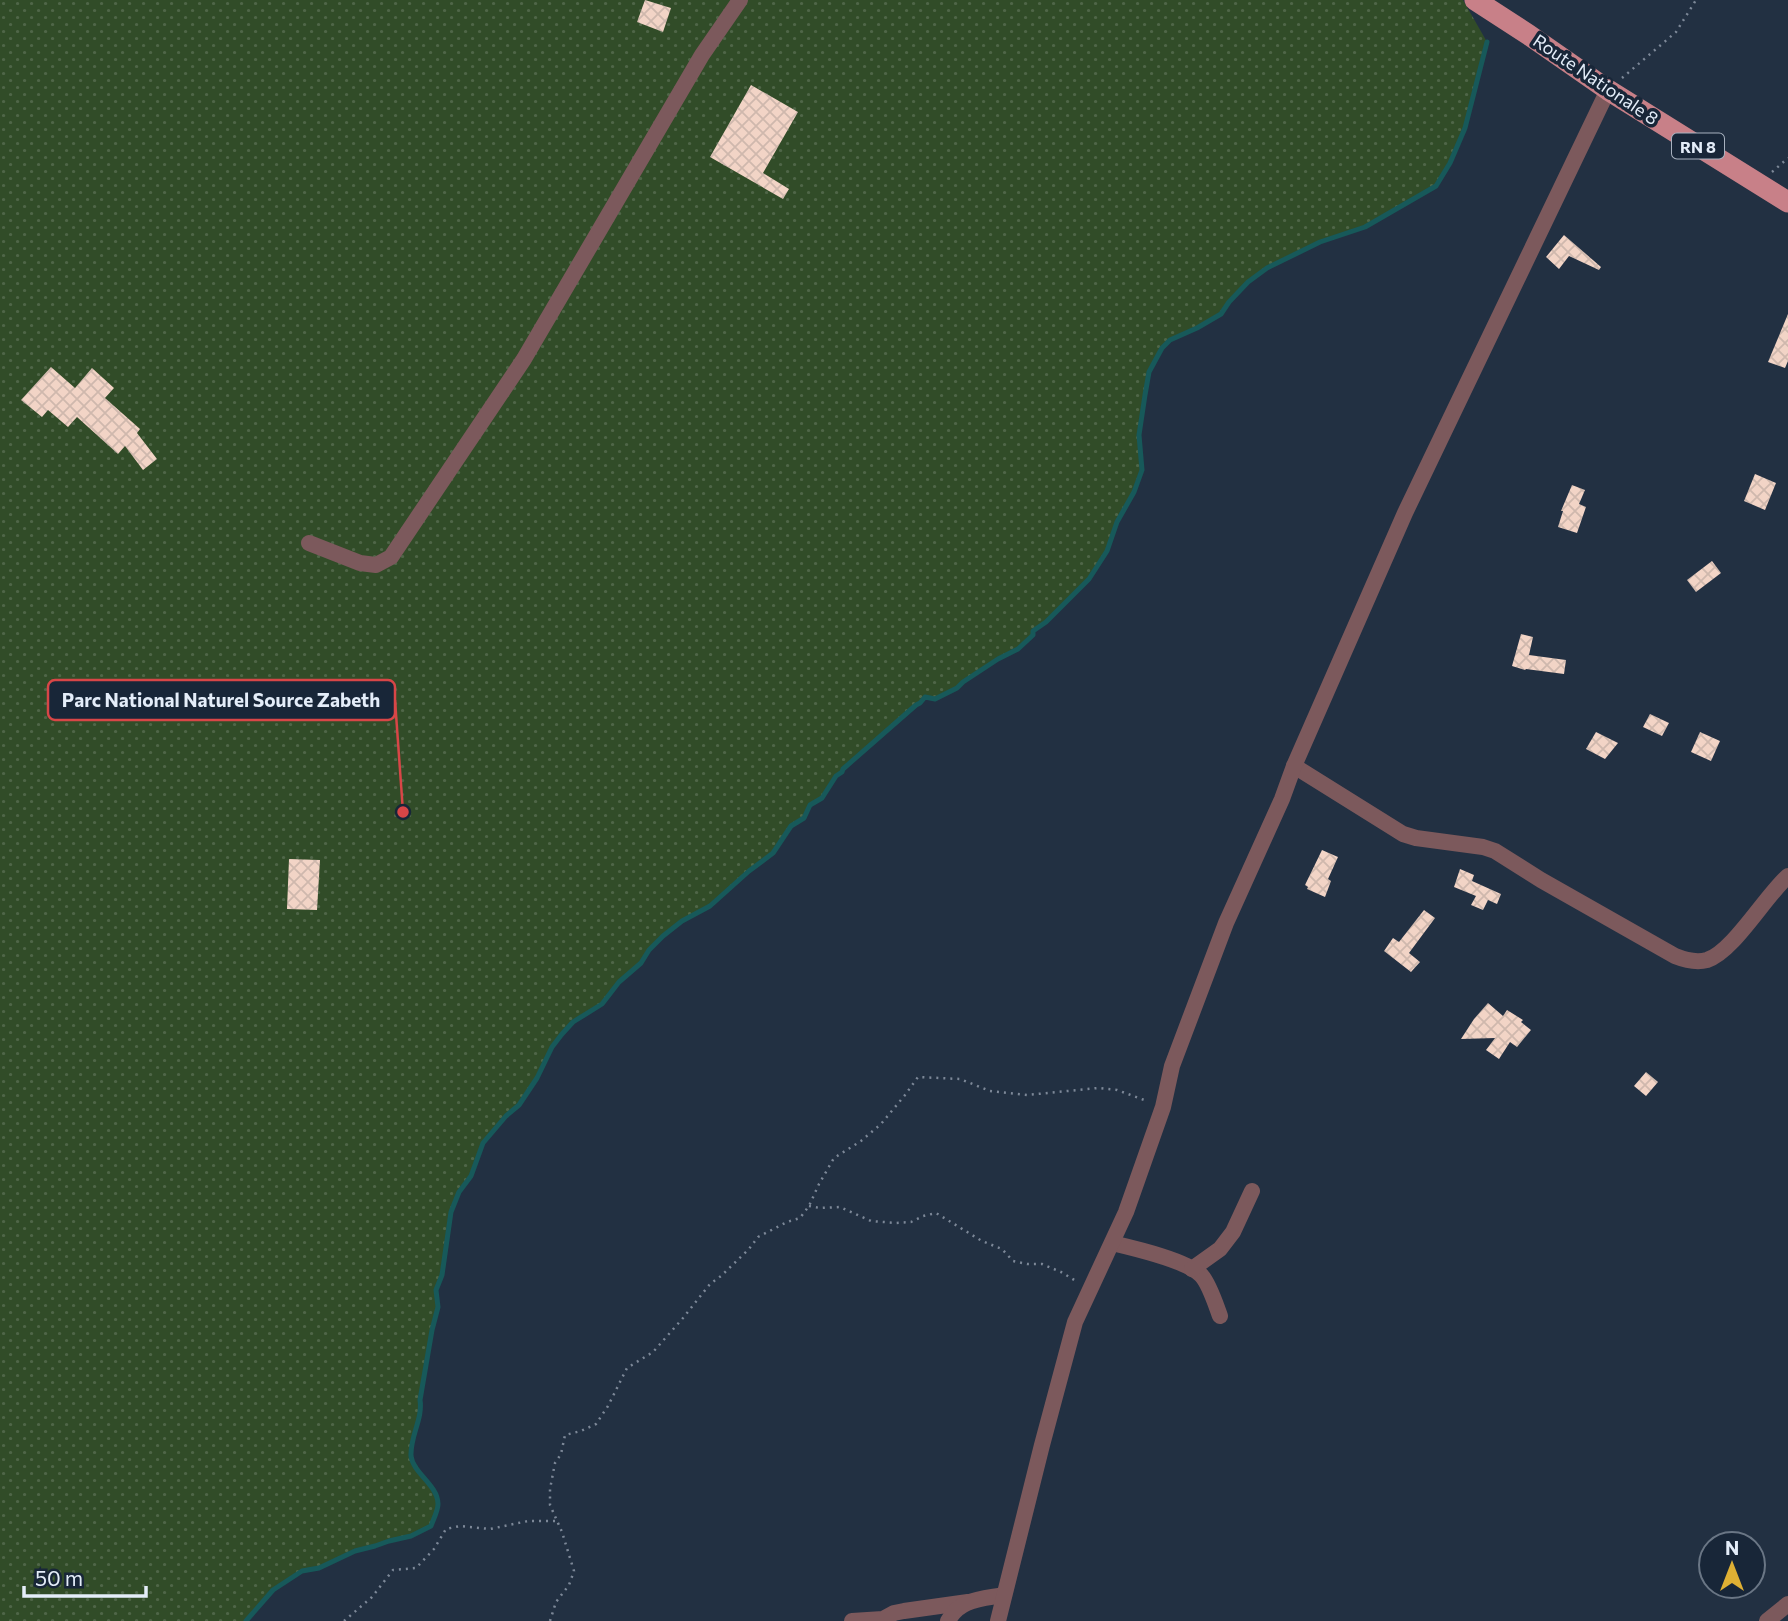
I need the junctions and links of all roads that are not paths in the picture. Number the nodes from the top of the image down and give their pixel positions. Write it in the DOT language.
graph roads {
  1 [pos="740,0"];
  2 [pos="1475,0"];
  3 [pos="1608,90"];
  4 [pos="1788,202"];
  5 [pos="309,543"];
  6 [pos="1294,766"];
  7 [pos="1788,876"];
  8 [pos="1252,1191"];
  9 [pos="1112,1243"];
  10 [pos="1192,1269"];
  11 [pos="1220,1316"];
  12 [pos="1003,1595"];
  13 [pos="968,1602"];
  14 [pos="1788,1604"];
  15 [pos="852,1621"];
  16 [pos="948,1621"];
  17 [pos="998,1621"];
  18 [pos="1768,1621"];
  1 -- 5 [label="street"];
  2 -- 3 [label="main road, Route Nationale 8 / RN 8"];
  3 -- 4 [label="main road, Route Nationale 8 / RN 8"];
  3 -- 6 [label="street"];
  6 -- 7 [label="street"];
  6 -- 9 [label="street"];
  8 -- 10 [label="street"];
  9 -- 10 [label="street"];
  9 -- 12 [label="street"];
  10 -- 11 [label="street"];
  12 -- 13 [label="street"];
  12 -- 17 [label="street"];
  13 -- 15 [label="street"];
  13 -- 16 [label="street"];
  14 -- 18 [label="street"];
}
